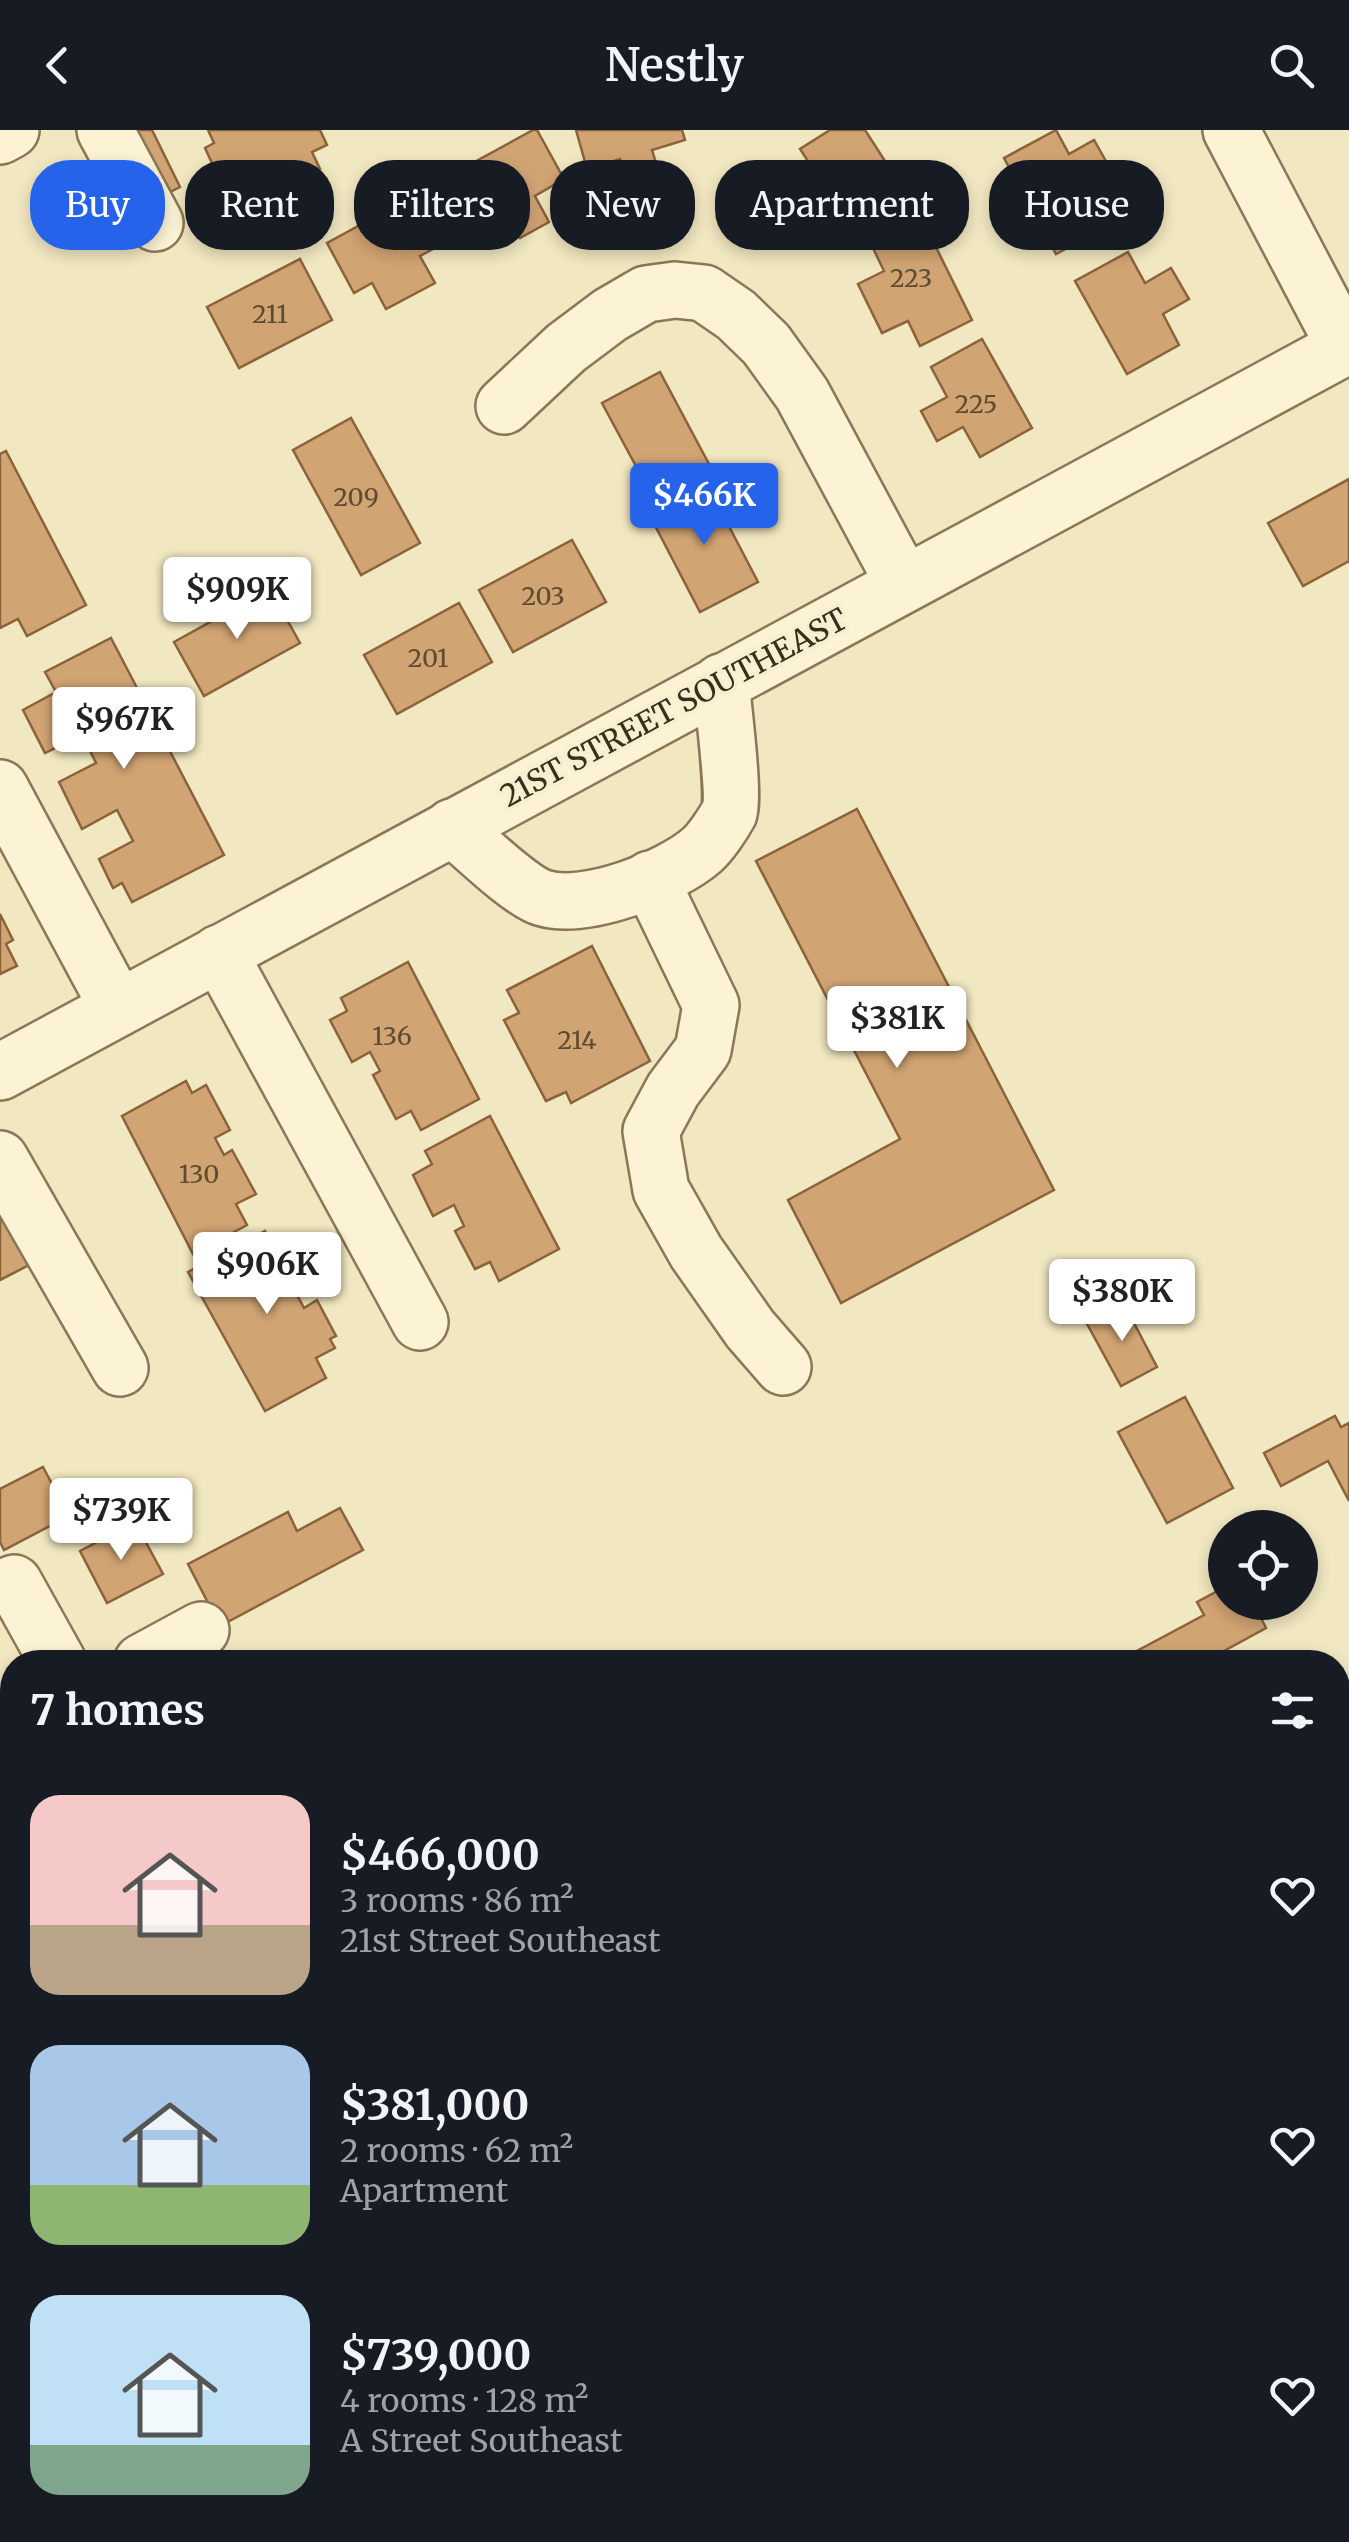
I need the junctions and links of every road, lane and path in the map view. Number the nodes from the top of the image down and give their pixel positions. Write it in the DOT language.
graph roads {
  1 [pos="11,130"];
  2 [pos="105,130"];
  3 [pos="1231,130"];
  4 [pos="0,136"];
  5 [pos="121,160"];
  6 [pos="1347,346"];
  7 [pos="504,406"];
  8 [pos="904,584"];
  9 [pos="721,682"];
  10 [pos="0,788"];
  11 [pos="452,827"];
  12 [pos="650,879"];
  13 [pos="219,953"];
  14 [pos="118,1008"];
  15 [pos="0,1072"];
  16 [pos="0,1160"];
  17 [pos="420,1322"];
  18 [pos="783,1367"];
  19 [pos="120,1368"];
  20 [pos="14,1583"];
  21 [pos="201,1630"];
  22 [pos="51,1650"];
  23 [pos="164,1650"];
  1 -- 4 [label="street"];
  2 -- 5 [label="street"];
  3 -- 6 [label="street"];
  6 -- 8 [label="street, 21ST STREET SOUTHEAST"];
  7 -- 8 [label="street"];
  8 -- 9 [label="street, 21ST STREET SOUTHEAST"];
  9 -- 11 [label="street, 21ST STREET SOUTHEAST"];
  9 -- 12 [label="street"];
  10 -- 14 [label="street"];
  11 -- 12 [label="street"];
  11 -- 13 [label="street, 21ST STREET SOUTHEAST"];
  12 -- 18 [label="street"];
  13 -- 14 [label="street, 21ST STREET SOUTHEAST"];
  13 -- 17 [label="street"];
  14 -- 15 [label="street, 21ST STREET SOUTHEAST"];
  16 -- 19 [label="street"];
  20 -- 22 [label="street"];
  21 -- 23 [label="street"];
}
